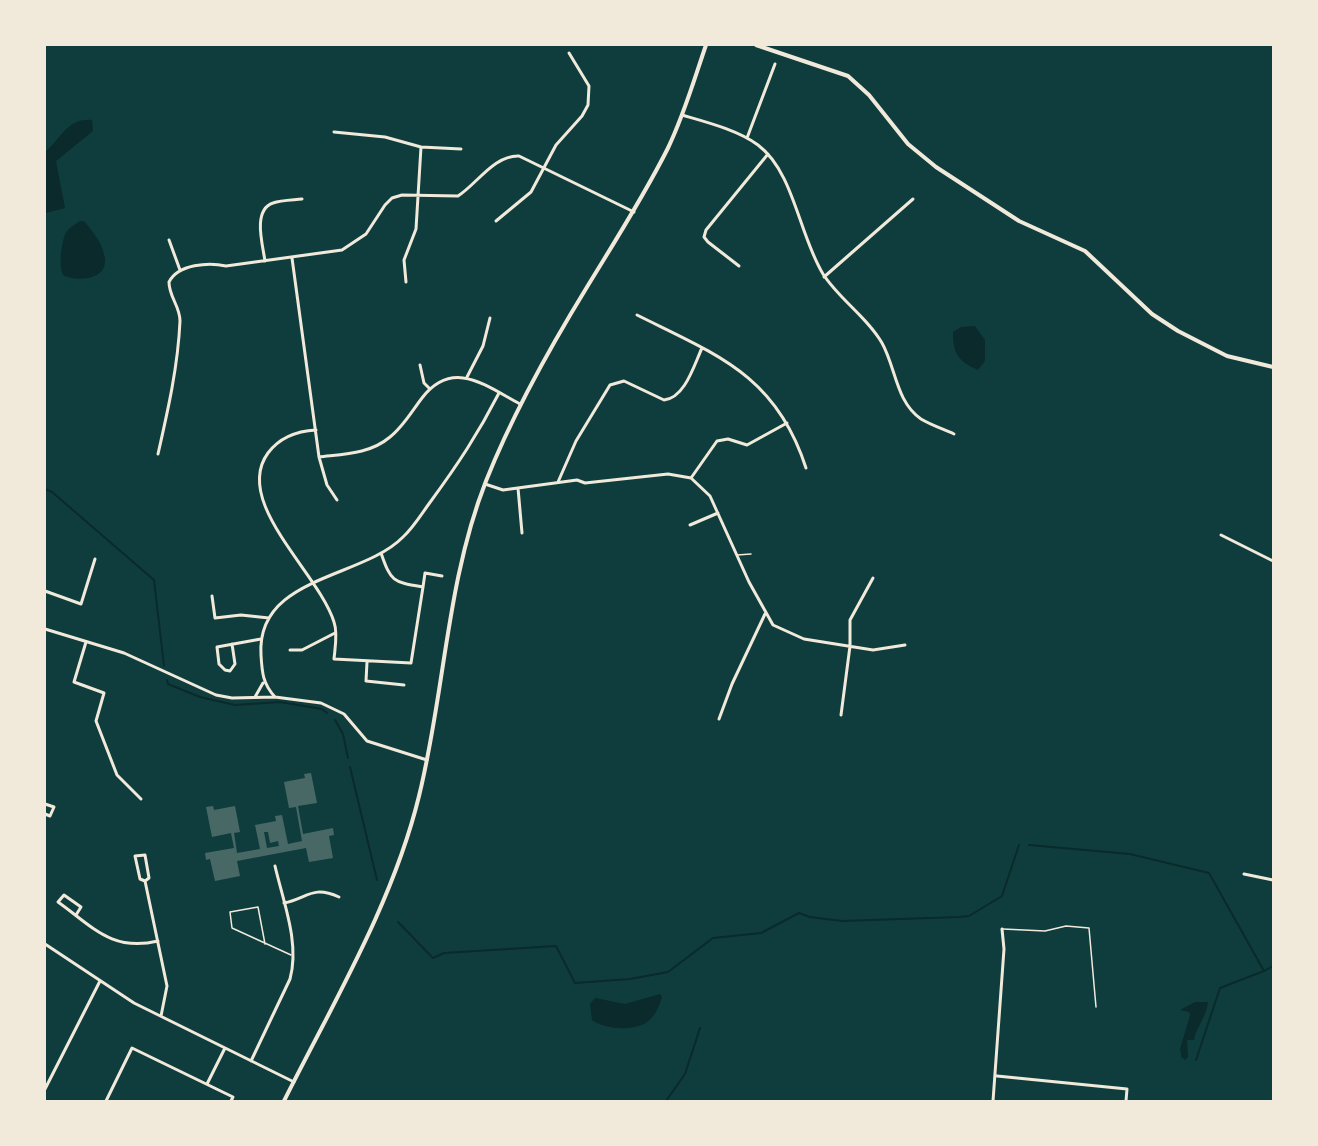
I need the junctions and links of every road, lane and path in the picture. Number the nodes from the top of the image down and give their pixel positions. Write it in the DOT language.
graph roads {
  1 [pos="706,45"];
  2 [pos="756,45"];
  3 [pos="569,53"];
  4 [pos="775,64"];
  5 [pos="682,115"];
  6 [pos="334,132"];
  7 [pos="747,138"];
  8 [pos="421,147"];
  9 [pos="461,149"];
  10 [pos="768,154"];
  11 [pos="542,169"];
  12 [pos="417,196"];
  13 [pos="302,199"];
  14 [pos="913,199"];
  15 [pos="634,212"];
  16 [pos="496,221"];
  17 [pos="169,240"];
  18 [pos="292,258"];
  19 [pos="266,261"];
  20 [pos="740,266"];
  21 [pos="180,270"];
  22 [pos="824,277"];
  23 [pos="406,282"];
  24 [pos="637,315"];
  25 [pos="490,318"];
  26 [pos="702,348"];
  27 [pos="420,365"];
  28 [pos="1273,367"];
  29 [pos="467,377"];
  30 [pos="430,388"];
  31 [pos="499,393"];
  32 [pos="520,404"];
  33 [pos="788,422"];
  34 [pos="316,430"];
  35 [pos="954,434"];
  36 [pos="158,454"];
  37 [pos="320,457"];
  38 [pos="806,468"];
  39 [pos="691,478"];
  40 [pos="558,483"];
  41 [pos="484,484"];
  42 [pos="518,488"];
  43 [pos="337,500"];
  44 [pos="718,513"];
  45 [pos="690,525"];
  46 [pos="522,533"];
  47 [pos="1221,535"];
  48 [pos="381,553"];
  49 [pos="751,554"];
  50 [pos="737,555"];
  51 [pos="95,559"];
  52 [pos="1273,561"];
  53 [pos="442,576"];
  54 [pos="873,578"];
  55 [pos="315,582"];
  56 [pos="423,587"];
  57 [pos="45,591"];
  58 [pos="212,596"];
  59 [pos="765,614"];
  60 [pos="269,618"];
  61 [pos="45,629"];
  62 [pos="335,633"];
  63 [pos="261,639"];
  64 [pos="86,642"];
  65 [pos="232,644"];
  66 [pos="905,645"];
  67 [pos="850,646"];
  68 [pos="290,650"];
  69 [pos="367,662"];
  70 [pos="264,683"];
  71 [pos="404,685"];
  72 [pos="255,697"];
  73 [pos="275,697"];
  74 [pos="841,715"];
  75 [pos="719,719"];
  76 [pos="427,760"];
  77 [pos="141,800"];
  78 [pos="45,804"];
  79 [pos="45,814"];
  80 [pos="275,866"];
  81 [pos="1244,874"];
  82 [pos="1273,880"];
  83 [pos="145,881"];
  84 [pos="339,897"];
  85 [pos="284,903"];
  86 [pos="76,915"];
  87 [pos="1002,929"];
  88 [pos="158,941"];
  89 [pos="45,944"];
  90 [pos="265,944"];
  91 [pos="294,956"];
  92 [pos="100,981"];
  93 [pos="1096,1007"];
  94 [pos="161,1017"];
  95 [pos="225,1048"];
  96 [pos="251,1061"];
  97 [pos="997,1076"];
  98 [pos="294,1082"];
  99 [pos="207,1084"];
  100 [pos="45,1089"];
  101 [pos="106,1101"];
  102 [pos="231,1101"];
  103 [pos="284,1101"];
  104 [pos="993,1101"];
  105 [pos="1126,1101"];
  1 -- 5 [label="street"];
  2 -- 28 [label="street"];
  3 -- 11 [label="street"];
  4 -- 7 [label="street"];
  5 -- 7 [label="street"];
  5 -- 15 [label="street"];
  6 -- 8 [label="street"];
  7 -- 10 [label="street"];
  8 -- 9 [label="street"];
  8 -- 12 [label="street"];
  10 -- 20 [label="street"];
  10 -- 22 [label="street"];
  11 -- 12 [label="street"];
  11 -- 15 [label="street"];
  11 -- 16 [label="street"];
  12 -- 18 [label="street"];
  12 -- 23 [label="street"];
  13 -- 19 [label="street"];
  14 -- 22 [label="street"];
  15 -- 32 [label="street"];
  17 -- 21 [label="street"];
  18 -- 19 [label="street"];
  18 -- 34 [label="street"];
  19 -- 21 [label="street"];
  21 -- 36 [label="street"];
  22 -- 35 [label="street"];
  24 -- 26 [label="street"];
  25 -- 29 [label="street"];
  26 -- 33 [label="street"];
  26 -- 40 [label="street"];
  27 -- 30 [label="street"];
  29 -- 30 [label="street"];
  29 -- 31 [label="street"];
  30 -- 37 [label="street"];
  31 -- 32 [label="street"];
  31 -- 48 [label="street"];
  32 -- 41 [label="street"];
  33 -- 38 [label="street"];
  33 -- 39 [label="street"];
  34 -- 37 [label="street"];
  34 -- 55 [label="street"];
  37 -- 43 [label="street"];
  39 -- 40 [label="street"];
  39 -- 44 [label="street"];
  40 -- 42 [label="street"];
  41 -- 42 [label="street"];
  41 -- 76 [label="street"];
  42 -- 46 [label="street"];
  44 -- 45 [label="street"];
  44 -- 50 [label="street"];
  47 -- 52 [label="street"];
  48 -- 55 [label="street"];
  48 -- 56 [label="street"];
  49 -- 50 [label="lane"];
  50 -- 59 [label="street"];
  51 -- 57 [label="street"];
  53 -- 56 [label="street"];
  54 -- 67 [label="street"];
  55 -- 60 [label="street"];
  55 -- 62 [label="street"];
  56 -- 69 [label="street"];
  58 -- 60 [label="street"];
  59 -- 67 [label="street"];
  59 -- 75 [label="street"];
  60 -- 63 [label="street"];
  61 -- 64 [label="street"];
  62 -- 68 [label="street"];
  62 -- 69 [label="street"];
  63 -- 65 [label="street"];
  63 -- 70 [label="street"];
  64 -- 72 [label="street"];
  64 -- 77 [label="street"];
  65 -- 65 [label="street"];
  66 -- 67 [label="street"];
  67 -- 74 [label="street"];
  69 -- 71 [label="street"];
  70 -- 72 [label="street"];
  70 -- 73 [label="street"];
  72 -- 73 [label="street"];
  73 -- 76 [label="street"];
  76 -- 98 [label="street"];
  78 -- 79 [label="street"];
  80 -- 85 [label="street"];
  81 -- 82 [label="street"];
  83 -- 83 [label="street"];
  83 -- 88 [label="street"];
  84 -- 85 [label="street"];
  85 -- 91 [label="street"];
  86 -- 86 [label="street"];
  86 -- 88 [label="street"];
  87 -- 93 [label="lane"];
  87 -- 97 [label="street"];
  88 -- 94 [label="street"];
  89 -- 92 [label="street"];
  90 -- 90 [label="lane"];
  90 -- 91 [label="lane"];
  91 -- 96 [label="street"];
  92 -- 94 [label="street"];
  92 -- 100 [label="street"];
  94 -- 95 [label="street"];
  95 -- 96 [label="street"];
  95 -- 99 [label="street"];
  96 -- 98 [label="street"];
  97 -- 104 [label="street"];
  97 -- 105 [label="street"];
  98 -- 103 [label="street"];
  99 -- 101 [label="street"];
  99 -- 102 [label="street"];
}
